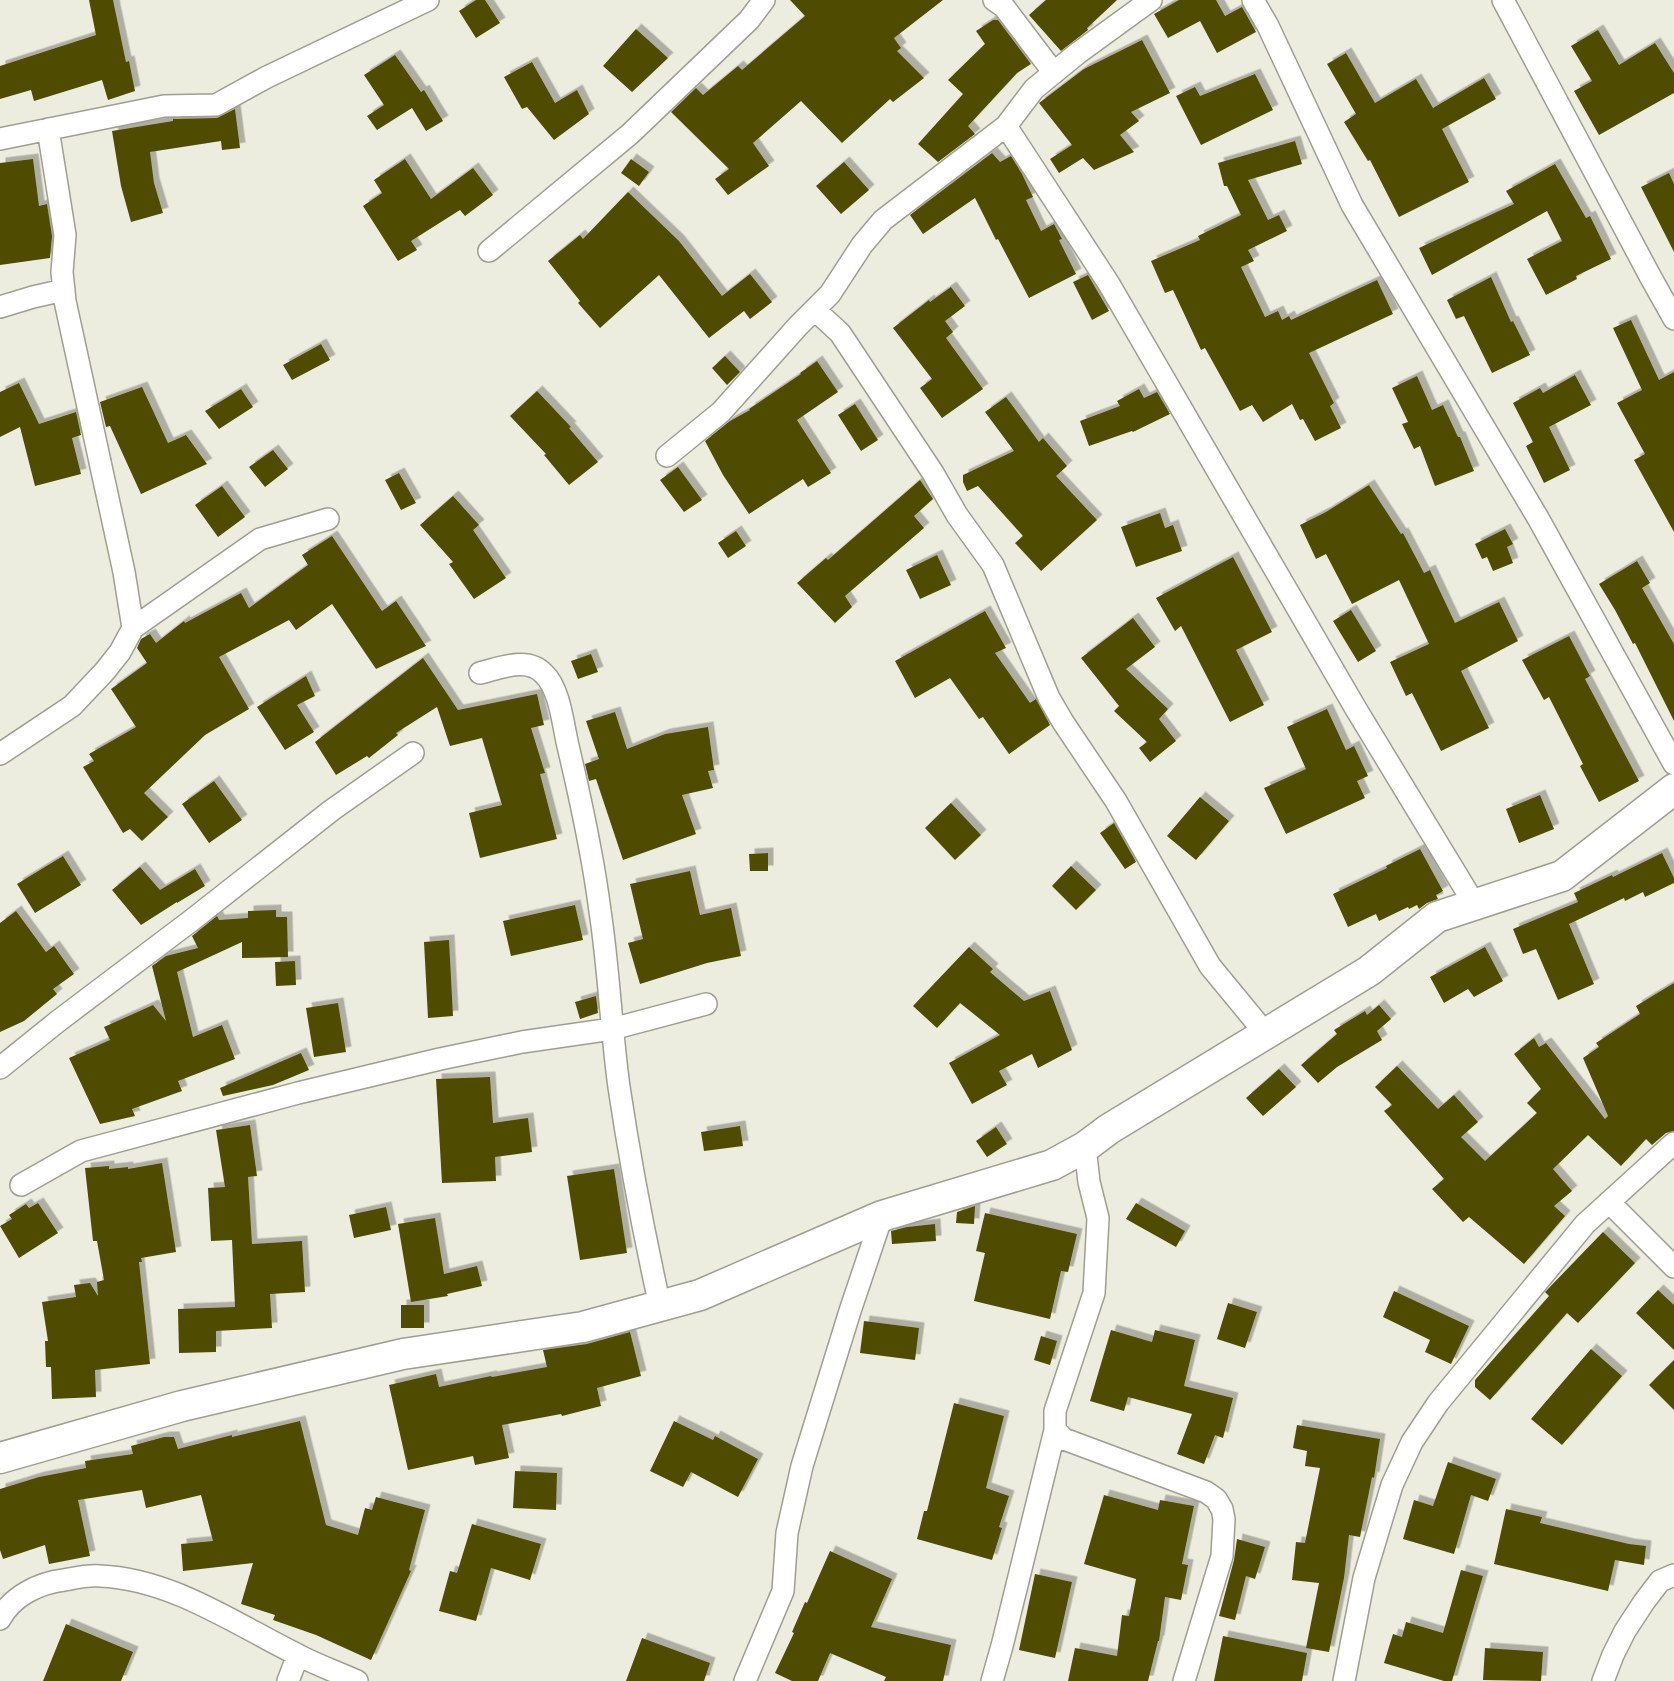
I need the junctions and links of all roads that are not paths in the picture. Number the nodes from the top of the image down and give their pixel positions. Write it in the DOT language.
graph roads {
  1 [pos="428,0"];
  2 [pos="764,0"];
  3 [pos="1151,0"];
  4 [pos="1252,0"];
  5 [pos="1503,0"];
  6 [pos="1002,2"];
  7 [pos="1054,73"];
  8 [pos="1006,126"];
  9 [pos="48,129"];
  10 [pos="0,139"];
  11 [pos="489,251"];
  12 [pos="64,290"];
  13 [pos="0,307"];
  14 [pos="815,310"];
  15 [pos="1674,319"];
  16 [pos="667,456"];
  17 [pos="328,519"];
  18 [pos="133,628"];
  19 [pos="480,673"];
  20 [pos="413,753"];
  21 [pos="0,754"];
  22 [pos="1674,764"];
  23 [pos="1674,789"];
  24 [pos="1475,904"];
  25 [pos="706,1004"];
  26 [pos="612,1029"];
  27 [pos="1266,1034"];
  28 [pos="0,1068"];
  29 [pos="1674,1143"];
  30 [pos="1085,1147"];
  31 [pos="21,1185"];
  32 [pos="1610,1202"];
  33 [pos="882,1216"];
  34 [pos="1674,1267"];
  35 [pos="660,1306"];
  36 [pos="1056,1430"];
  37 [pos="0,1458"];
  38 [pos="1674,1575"];
  39 [pos="0,1619"];
  40 [pos="298,1655"];
  41 [pos="288,1681"];
  42 [pos="357,1681"];
  43 [pos="745,1681"];
  44 [pos="992,1681"];
  45 [pos="1184,1681"];
  46 [pos="1344,1681"];
  47 [pos="1603,1681"];
  1 -- 9 [label="street"];
  2 -- 11 [label="street"];
  3 -- 7 [label="street"];
  4 -- 22 [label="street"];
  5 -- 15 [label="street"];
  6 -- 7 [label="street"];
  7 -- 8 [label="street"];
  8 -- 14 [label="street"];
  8 -- 24 [label="street"];
  9 -- 10 [label="street"];
  9 -- 12 [label="street"];
  12 -- 13 [label="street"];
  12 -- 18 [label="street"];
  14 -- 16 [label="street"];
  14 -- 27 [label="street"];
  17 -- 18 [label="street"];
  18 -- 21 [label="street"];
  19 -- 26 [label="street"];
  20 -- 28 [label="street"];
  23 -- 24 [label="street"];
  24 -- 27 [label="street"];
  25 -- 26 [label="street"];
  26 -- 31 [label="street"];
  26 -- 35 [label="street"];
  27 -- 30 [label="street"];
  29 -- 32 [label="street"];
  30 -- 33 [label="street"];
  30 -- 36 [label="street"];
  32 -- 34 [label="street"];
  32 -- 46 [label="street"];
  33 -- 35 [label="street"];
  33 -- 43 [label="street"];
  35 -- 37 [label="street"];
  36 -- 44 [label="street"];
  36 -- 45 [label="street"];
  38 -- 47 [label="street"];
  39 -- 40 [label="street"];
  40 -- 41 [label="street"];
  40 -- 42 [label="street"];
}
